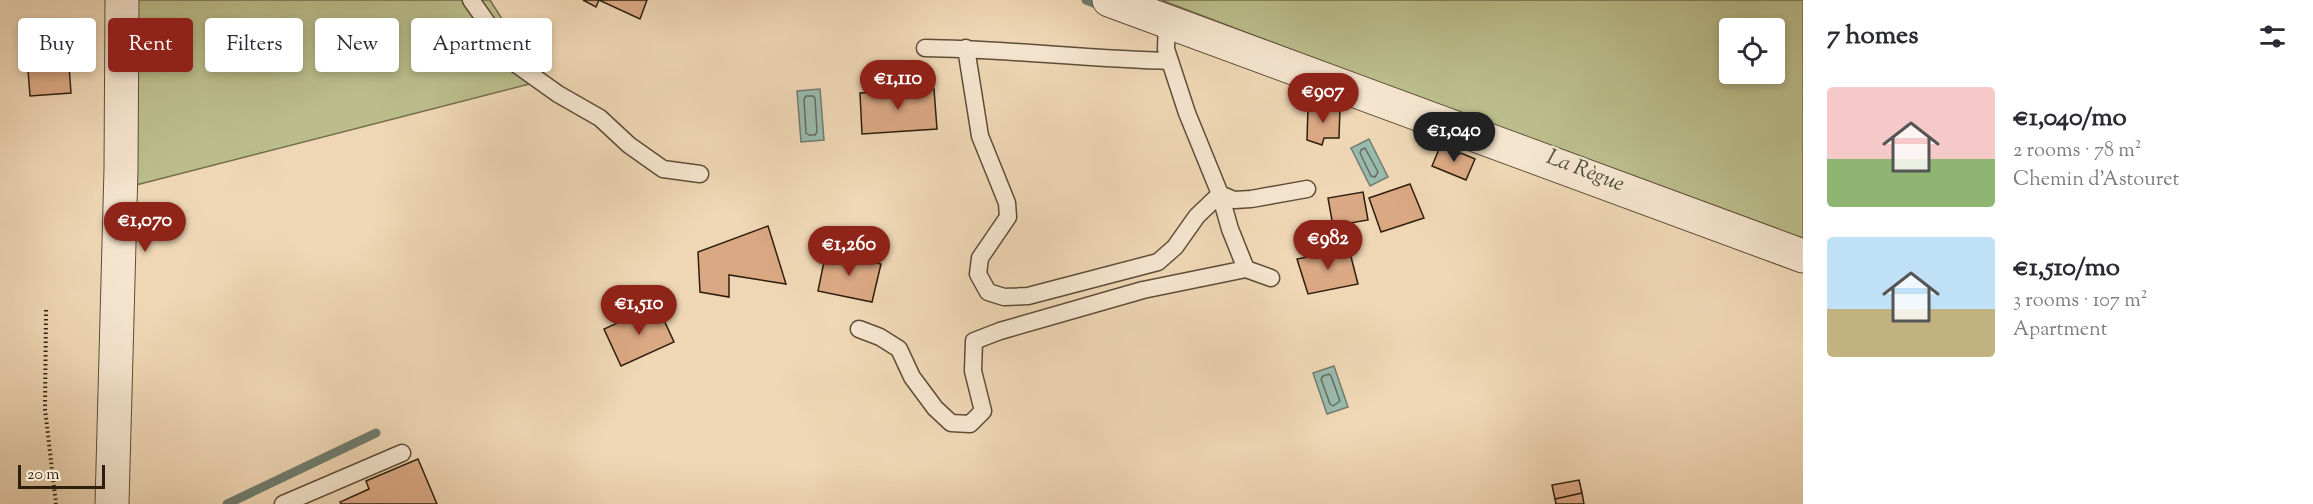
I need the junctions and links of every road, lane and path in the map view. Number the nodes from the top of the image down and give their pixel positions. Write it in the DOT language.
graph roads {
  1 [pos="123,0"];
  2 [pos="471,0"];
  3 [pos="1109,0"];
  4 [pos="1167,21"];
  5 [pos="925,48"];
  6 [pos="966,48"];
  7 [pos="1170,61"];
  8 [pos="700,174"];
  9 [pos="1307,189"];
  10 [pos="1220,194"];
  11 [pos="1803,256"];
  12 [pos="1246,269"];
  13 [pos="1271,278"];
  14 [pos="46,310"];
  15 [pos="860,329"];
  16 [pos="402,453"];
  17 [pos="56,504"];
  18 [pos="112,504"];
  19 [pos="283,504"];
  1 -- 18 [label="street"];
  2 -- 8 [label="lane"];
  3 -- 4 [label="street"];
  4 -- 7 [label="lane"];
  4 -- 11 [label="street"];
  5 -- 6 [label="lane"];
  6 -- 7 [label="lane"];
  6 -- 10 [label="lane"];
  7 -- 10 [label="lane"];
  9 -- 10 [label="lane"];
  10 -- 12 [label="lane"];
  12 -- 13 [label="lane"];
  12 -- 15 [label="lane"];
  14 -- 17 [label="path"];
  16 -- 19 [label="lane"];
}
